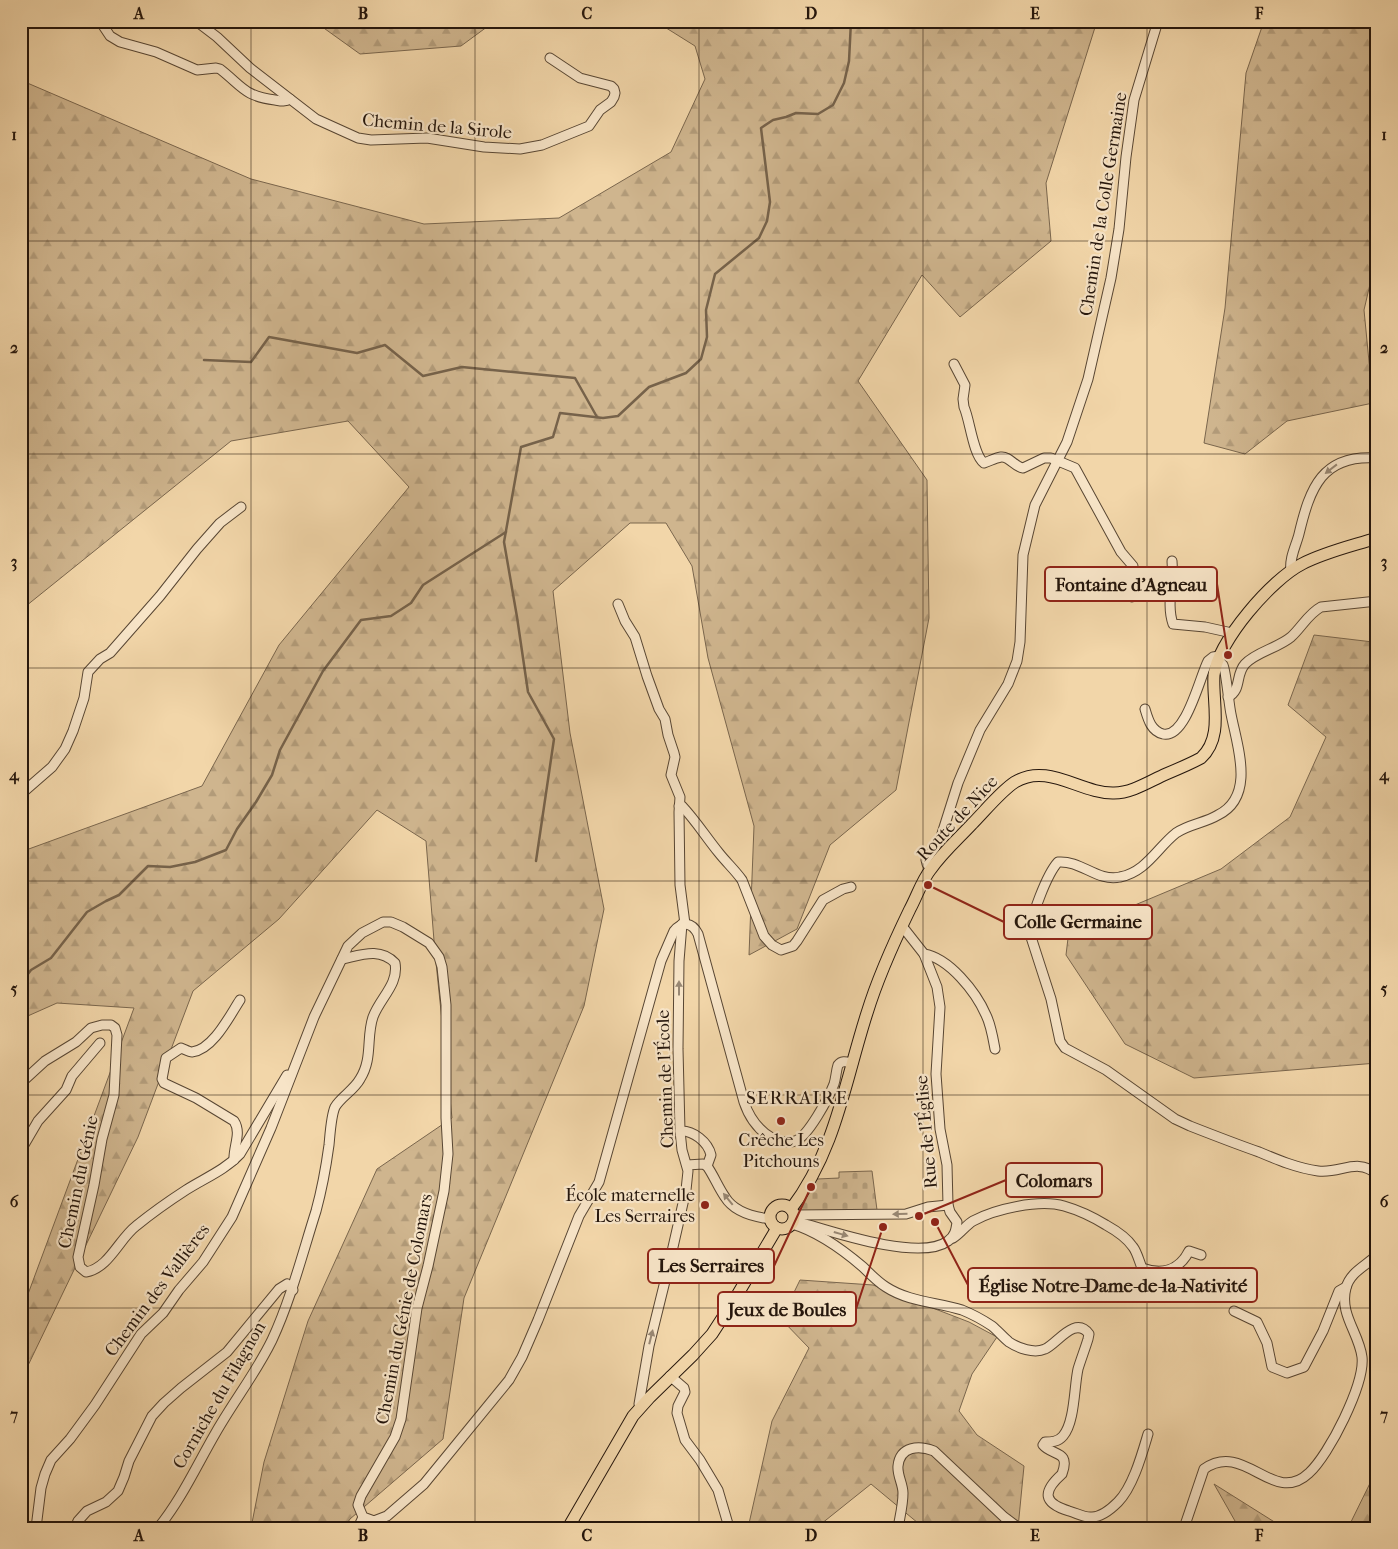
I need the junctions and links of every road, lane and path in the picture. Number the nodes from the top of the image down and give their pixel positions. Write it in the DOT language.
graph roads {
  1 [pos="100,21"];
  2 [pos="196,21"];
  3 [pos="1158,21"];
  4 [pos="550,58"];
  5 [pos="290,99"];
  6 [pos="954,364"];
  7 [pos="1377,458"];
  8 [pos="1058,461"];
  9 [pos="241,508"];
  10 [pos="1377,538"];
  11 [pos="1172,561"];
  12 [pos="1291,571"];
  13 [pos="1132,597"];
  14 [pos="1377,601"];
  15 [pos="618,604"];
  16 [pos="1232,633"];
  17 [pos="1218,658"];
  18 [pos="1228,697"];
  19 [pos="1146,709"];
  20 [pos="21,794"];
  21 [pos="679,806"];
  22 [pos="931,869"];
  23 [pos="850,887"];
  24 [pos="683,924"];
  25 [pos="902,926"];
  26 [pos="924,954"];
  27 [pos="342,959"];
  28 [pos="240,1000"];
  29 [pos="100,1043"];
  30 [pos="995,1049"];
  31 [pos="296,1064"];
  32 [pos="853,1064"];
  33 [pos="21,1082"];
  34 [pos="680,1131"];
  35 [pos="21,1150"];
  36 [pos="234,1160"];
  37 [pos="687,1165"];
  38 [pos="707,1166"];
  39 [pos="1377,1174"];
  40 [pos="948,1205"];
  41 [pos="793,1217"];
  42 [pos="774,1223"];
  43 [pos="950,1239"];
  44 [pos="1201,1255"];
  45 [pos="1377,1255"];
  46 [pos="1346,1287"];
  47 [pos="293,1290"];
  48 [pos="1234,1311"];
  49 [pos="670,1376"];
  50 [pos="641,1407"];
  51 [pos="1148,1434"];
  52 [pos="363,1517"];
  53 [pos="728,1524"];
  54 [pos="36,1528"];
  55 [pos="75,1528"];
  56 [pos="158,1528"];
  57 [pos="358,1528"];
  58 [pos="568,1528"];
  59 [pos="898,1528"];
  60 [pos="1019,1528"];
  61 [pos="1184,1528"];
  1 -- 5 [label="street"];
  2 -- 5 [label="street, Chemin de la Sirole"];
  3 -- 8 [label="street, Chemin de la Colle Germaine"];
  4 -- 5 [label="street, Chemin de la Sirole"];
  6 -- 8 [label="street"];
  7 -- 12 [label="street, one-way"];
  8 -- 13 [label="street"];
  8 -- 22 [label="street, Chemin de la Colle Germaine"];
  9 -- 20 [label="street"];
  10 -- 12 [label="main road, Route de Nice"];
  11 -- 16 [label="street"];
  12 -- 16 [label="main road, Route de Nice"];
  14 -- 18 [label="street"];
  15 -- 21 [label="street, Chemin de l'École"];
  16 -- 17 [label="main road, Route de Nice"];
  17 -- 18 [label="street"];
  17 -- 19 [label="street"];
  17 -- 22 [label="main road, Route de Nice"];
  18 -- 39 [label="street"];
  21 -- 23 [label="street"];
  21 -- 24 [label="street, Chemin de l'École"];
  22 -- 25 [label="main road, Route de Nice"];
  24 -- 32 [label="street"];
  34 -- 24 [label="street, Chemin de l'École, one-way"];
  24 -- 52 [label="street"];
  25 -- 26 [label="street, Rue de l'Église"];
  25 -- 32 [label="main road, Route de Nice"];
  26 -- 30 [label="street"];
  26 -- 40 [label="street, Rue de l'Église"];
  27 -- 31 [label="street, Chemin du Génie de Colomars"];
  27 -- 47 [label="street, Corniche du Filagnon"];
  27 -- 52 [label="street, Chemin du Génie de Colomars"];
  28 -- 36 [label="street"];
  29 -- 35 [label="street"];
  31 -- 36 [label="street, Chemin du Génie"];
  31 -- 54 [label="street, Chemin des Vallières"];
  32 -- 41 [label="main road, Route de Nice"];
  33 -- 36 [label="street, Chemin du Génie"];
  34 -- 37 [label="street, Chemin de l'École"];
  34 -- 38 [label="street"];
  37 -- 38 [label="street"];
  50 -- 37 [label="street, Chemin de l'École, one-way"];
  42 -- 38 [label="street, one-way"];
  40 -- 41 [label="street, one-way"];
  40 -- 43 [label="street, Rue de l'Église"];
  41 -- 42 [label="main road"];
  41 -- 42 [label="main road"];
  41 -- 43 [label="street, one-way"];
  41 -- 51 [label="street"];
  42 -- 49 [label="main road"];
  43 -- 44 [label="street"];
  45 -- 46 [label="street"];
  46 -- 48 [label="street"];
  46 -- 61 [label="street"];
  47 -- 55 [label="street"];
  47 -- 56 [label="street, Corniche du Filagnon"];
  49 -- 50 [label="main road"];
  49 -- 53 [label="street"];
  50 -- 58 [label="main road"];
  52 -- 57 [label="street"];
  59 -- 60 [label="street"];
}
